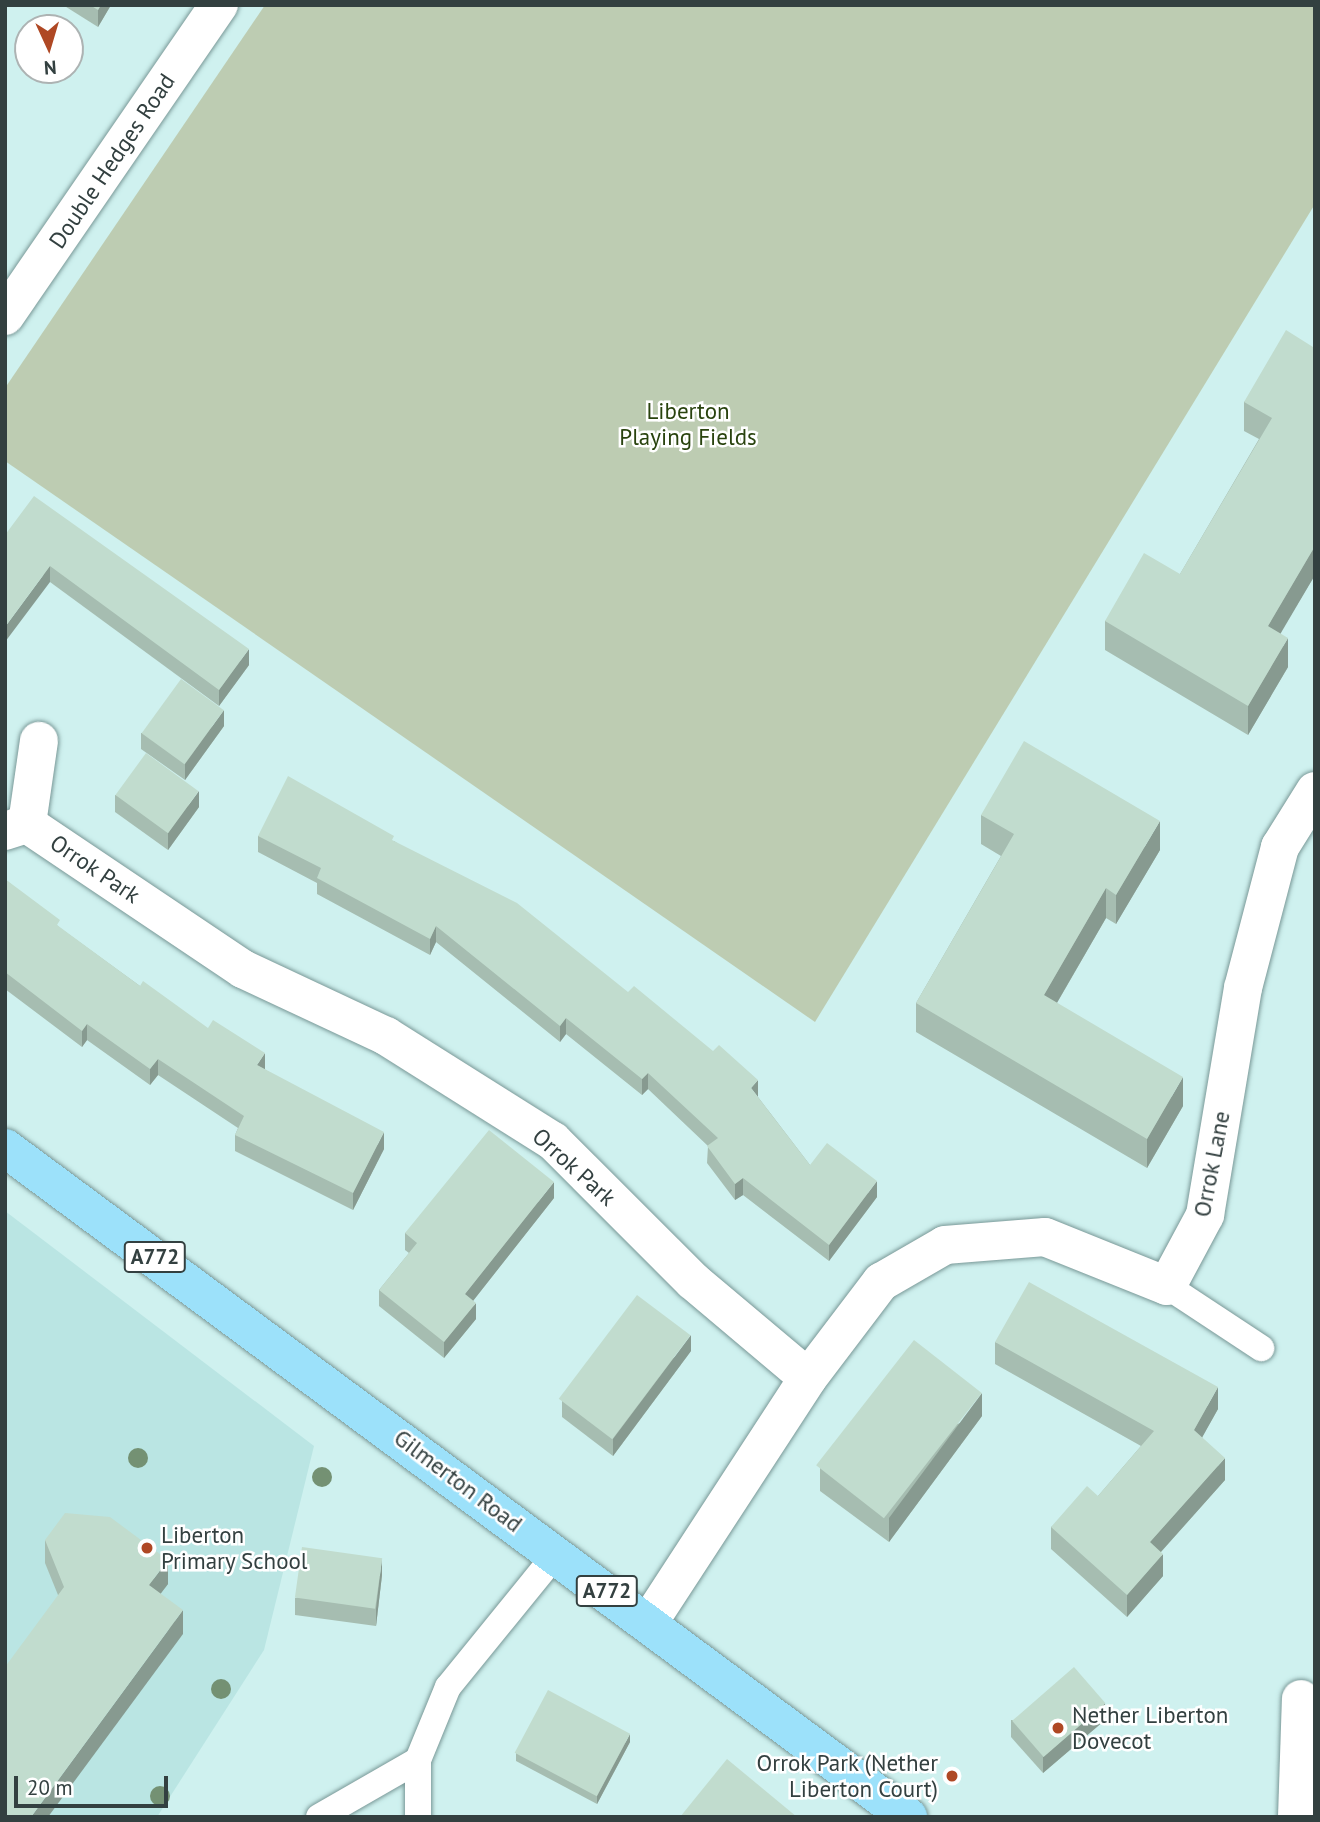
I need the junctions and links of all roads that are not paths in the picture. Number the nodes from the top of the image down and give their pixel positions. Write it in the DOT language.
graph roads {
  1 [pos="219,5"];
  2 [pos="5,316"];
  3 [pos="39,741"];
  4 [pos="1315,791"];
  5 [pos="16,827"];
  6 [pos="5,1148"];
  7 [pos="1167,1286"];
  8 [pos="1261,1348"];
  9 [pos="808,1378"];
  10 [pos="556,1554"];
  11 [pos="649,1622"];
  12 [pos="1301,1699"];
  13 [pos="418,1760"];
  14 [pos="319,1817"];
  15 [pos="418,1817"];
  16 [pos="908,1817"];
  17 [pos="1297,1817"];
  1 -- 2 [label="street, Double Hedges Road"];
  3 -- 5 [label="street, Orrok Park"];
  4 -- 7 [label="street, Orrok Lane"];
  5 -- 9 [label="street, Orrok Park"];
  6 -- 10 [label="main road, Gilmerton Road / A772"];
  7 -- 8 [label="lane"];
  7 -- 9 [label="street"];
  9 -- 11 [label="street"];
  10 -- 11 [label="main road, Gilmerton Road / A772"];
  10 -- 13 [label="lane"];
  11 -- 16 [label="main road, Gilmerton Road / A772"];
  12 -- 17 [label="street"];
  13 -- 14 [label="lane"];
  13 -- 15 [label="lane"];
}
